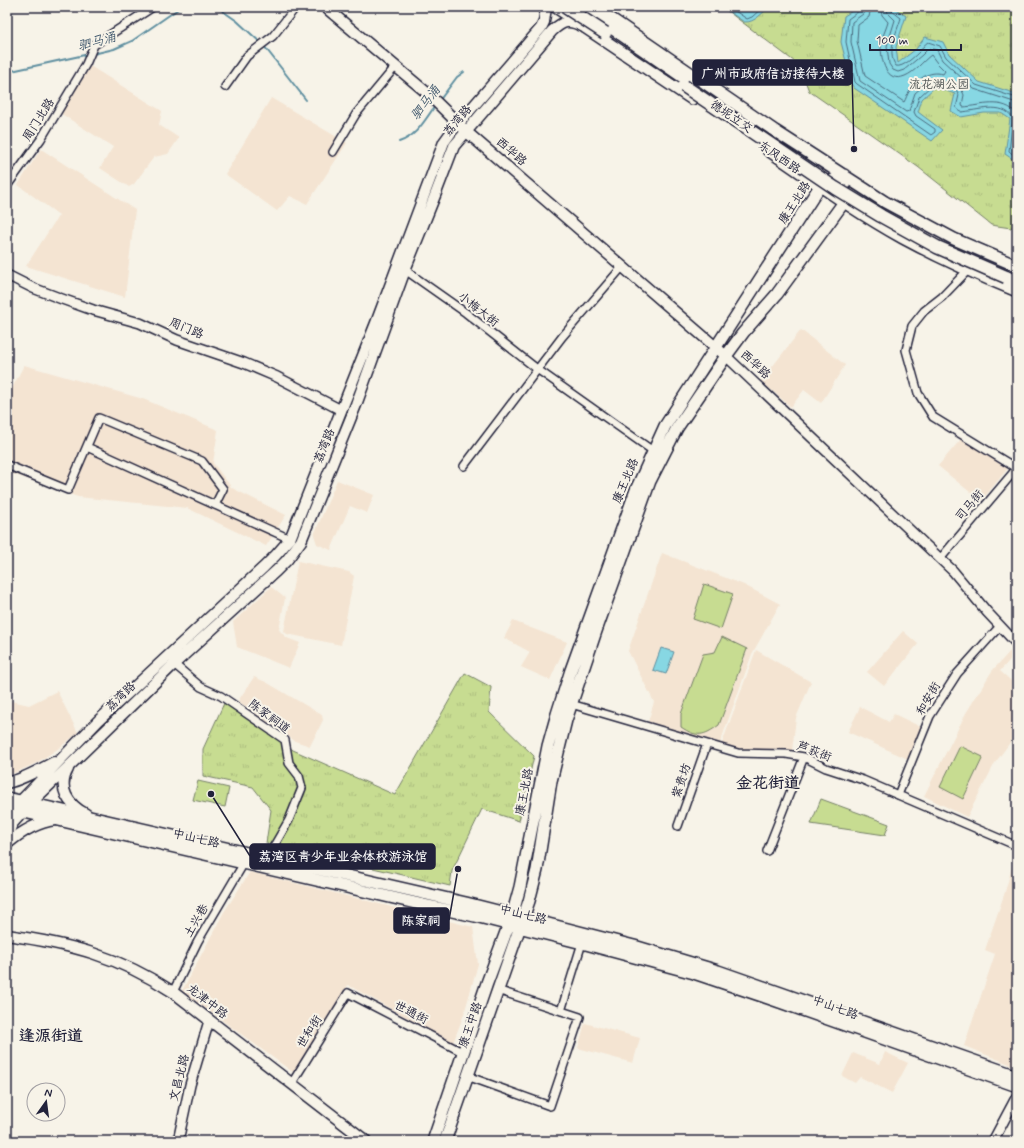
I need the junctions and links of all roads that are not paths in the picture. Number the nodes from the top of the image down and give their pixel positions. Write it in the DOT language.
graph roads {
  1 [pos="153,7"];
  2 [pos="296,7"];
  3 [pos="325,7"];
  4 [pos="546,7"];
  5 [pos="552,7"];
  6 [pos="562,7"];
  7 [pos="565,7"];
  8 [pos="582,7"];
  9 [pos="598,9"];
  10 [pos="586,28"];
  11 [pos="396,66"];
  12 [pos="702,81"];
  13 [pos="224,87"];
  14 [pos="691,98"];
  15 [pos="459,124"];
  16 [pos="466,131"];
  17 [pos="775,131"];
  18 [pos="449,144"];
  19 [pos="764,147"];
  20 [pos="332,152"];
  21 [pos="844,175"];
  22 [pos="7,186"];
  23 [pos="820,186"];
  24 [pos="844,202"];
  25 [pos="900,210"];
  26 [pos="888,229"];
  27 [pos="623,266"];
  28 [pos="405,270"];
  29 [pos="968,270"];
  30 [pos="1013,274"];
  31 [pos="7,275"];
  32 [pos="1017,291"];
  33 [pos="716,347"];
  34 [pos="726,356"];
  35 [pos="702,368"];
  36 [pos="537,369"];
  37 [pos="713,376"];
  38 [pos="341,410"];
  39 [pos="351,416"];
  40 [pos="87,446"];
  41 [pos="653,451"];
  42 [pos="7,465"];
  43 [pos="464,466"];
  44 [pos="1017,468"];
  45 [pos="215,505"];
  46 [pos="290,539"];
  47 [pos="940,559"];
  48 [pos="1000,626"];
  49 [pos="1017,644"];
  50 [pos="174,664"];
  51 [pos="571,704"];
  52 [pos="707,744"];
  53 [pos="73,747"];
  54 [pos="804,757"];
  55 [pos="72,763"];
  56 [pos="7,782"];
  57 [pos="898,795"];
  58 [pos="7,798"];
  59 [pos="16,808"];
  60 [pos="94,819"];
  61 [pos="58,820"];
  62 [pos="678,826"];
  63 [pos="7,836"];
  64 [pos="7,844"];
  65 [pos="1017,846"];
  66 [pos="767,851"];
  67 [pos="267,858"];
  68 [pos="244,863"];
  69 [pos="465,908"];
  70 [pos="516,922"];
  71 [pos="7,934"];
  72 [pos="582,943"];
  73 [pos="497,990"];
  74 [pos="173,992"];
  75 [pos="348,993"];
  76 [pos="561,1011"];
  77 [pos="210,1021"];
  78 [pos="464,1053"];
  79 [pos="467,1076"];
  80 [pos="1017,1076"];
  81 [pos="292,1083"];
  82 [pos="1017,1086"];
  83 [pos="1017,1096"];
  84 [pos="178,1141"];
  85 [pos="366,1141"];
  86 [pos="433,1141"];
  87 [pos="445,1141"];
  88 [pos="993,1141"];
  1 -- 22 [label="street, 周门北路"];
  2 -- 13 [label="street"];
  3 -- 11 [label="main road"];
  4 -- 15 [label="main road, 荔湾路"];
  5 -- 10 [label="street, 东风西路"];
  6 -- 10 [label="main road"];
  7 -- 30 [label="highway, 德坭立交, bridge"];
  8 -- 30 [label="highway, 德坭立交"];
  9 -- 12 [label="main road, 东风西路"];
  10 -- 14 [label="main road, 东风西路"];
  10 -- 16 [label="main road, 荔湾路"];
  11 -- 15 [label="main road, 西华路"];
  11 -- 20 [label="street"];
  12 -- 14 [label="street"];
  12 -- 17 [label="main road, 东风西路"];
  14 -- 19 [label="main road, 东风西路"];
  15 -- 16 [label="main road, 西华路"];
  15 -- 18 [label="main road, 荔湾路"];
  16 -- 18 [label="main road, 荔湾路"];
  16 -- 27 [label="main road, 西华路"];
  17 -- 19 [label="street"];
  17 -- 21 [label="main road, 东风西路"];
  18 -- 28 [label="main road, 荔湾路"];
  18 -- 38 [label="main road, 荔湾路"];
  19 -- 23 [label="main road, 东风西路"];
  21 -- 23 [label="main road, 康王北路"];
  21 -- 24 [label="main road"];
  21 -- 25 [label="main road, 东风西路"];
  23 -- 24 [label="main road, 东风西路"];
  23 -- 33 [label="main road, 康王北路"];
  24 -- 26 [label="main road, 东风西路"];
  24 -- 34 [label="main road, 康王北路"];
  25 -- 26 [label="street"];
  25 -- 30 [label="main road, 东风西路"];
  26 -- 29 [label="main road, 东风西路"];
  27 -- 33 [label="main road, 西华路"];
  27 -- 36 [label="street"];
  28 -- 36 [label="street, 小梅大街"];
  28 -- 39 [label="main road, 荔湾路"];
  29 -- 32 [label="main road, 东风西路"];
  29 -- 44 [label="street"];
  31 -- 38 [label="street, 周门路"];
  33 -- 34 [label="main road, 西华路"];
  33 -- 35 [label="main road, 康王北路"];
  34 -- 37 [label="main road, 康王北路"];
  34 -- 47 [label="street, 西华路"];
  35 -- 37 [label="street"];
  35 -- 41 [label="main road, 康王北路"];
  36 -- 41 [label="street, 小梅大街"];
  36 -- 43 [label="street"];
  37 -- 51 [label="main road, 康王北路"];
  38 -- 39 [label="street, 周门路"];
  38 -- 46 [label="main road, 荔湾路"];
  39 -- 50 [label="main road, 荔湾路"];
  40 -- 42 [label="street"];
  40 -- 45 [label="street"];
  40 -- 45 [label="street"];
  41 -- 70 [label="main road, 康王北路"];
  44 -- 47 [label="street, 司马街"];
  45 -- 46 [label="street"];
  46 -- 53 [label="main road, 荔湾路"];
  47 -- 48 [label="street, 西华路"];
  48 -- 49 [label="street, 西华路"];
  48 -- 57 [label="street, 和安街"];
  50 -- 55 [label="main road, 荔湾路"];
  50 -- 67 [label="street, 陈家祠道"];
  51 -- 52 [label="street, 芦荻街"];
  51 -- 70 [label="main road, 康王北路"];
  52 -- 54 [label="street, 芦荻街"];
  52 -- 62 [label="street, 紫贵坊"];
  53 -- 56 [label="main road"];
  53 -- 59 [label="main road, 荔湾路"];
  54 -- 57 [label="street, 芦荻街"];
  54 -- 66 [label="street"];
  55 -- 59 [label="main road, 荔湾路"];
  55 -- 60 [label="main road"];
  57 -- 65 [label="street, 芦荻街"];
  58 -- 59 [label="main road"];
  59 -- 60 [label="main road, 中山七路"];
  59 -- 61 [label="main road, 中山七路"];
  59 -- 63 [label="main road, 荔湾路"];
  60 -- 67 [label="main road, 中山七路"];
  61 -- 64 [label="main road"];
  61 -- 68 [label="main road, 中山七路"];
  67 -- 69 [label="main road, 中山七路"];
  68 -- 69 [label="main road, 中山七路"];
  68 -- 74 [label="street, 土兴巷"];
  69 -- 70 [label="main road, 中山七路"];
  70 -- 72 [label="main road, 中山七路"];
  70 -- 73 [label="main road, 康王中路"];
  70 -- 78 [label="main road, 康王中路"];
  70 -- 80 [label="main road, 中山七路"];
  71 -- 74 [label="main road, 龙津中路"];
  72 -- 76 [label="street"];
  72 -- 82 [label="main road, 中山七路"];
  73 -- 76 [label="street"];
  73 -- 79 [label="main road, 康王中路"];
  74 -- 77 [label="main road, 龙津中路"];
  75 -- 78 [label="street, 世通街"];
  75 -- 81 [label="street, 世和街"];
  76 -- 79 [label="street"];
  77 -- 81 [label="main road, 龙津中路"];
  77 -- 84 [label="street, 文昌北路"];
  78 -- 86 [label="main road, 康王中路"];
  79 -- 87 [label="main road, 康王中路"];
  81 -- 85 [label="main road, 龙津中路"];
  83 -- 88 [label="street"];
}
